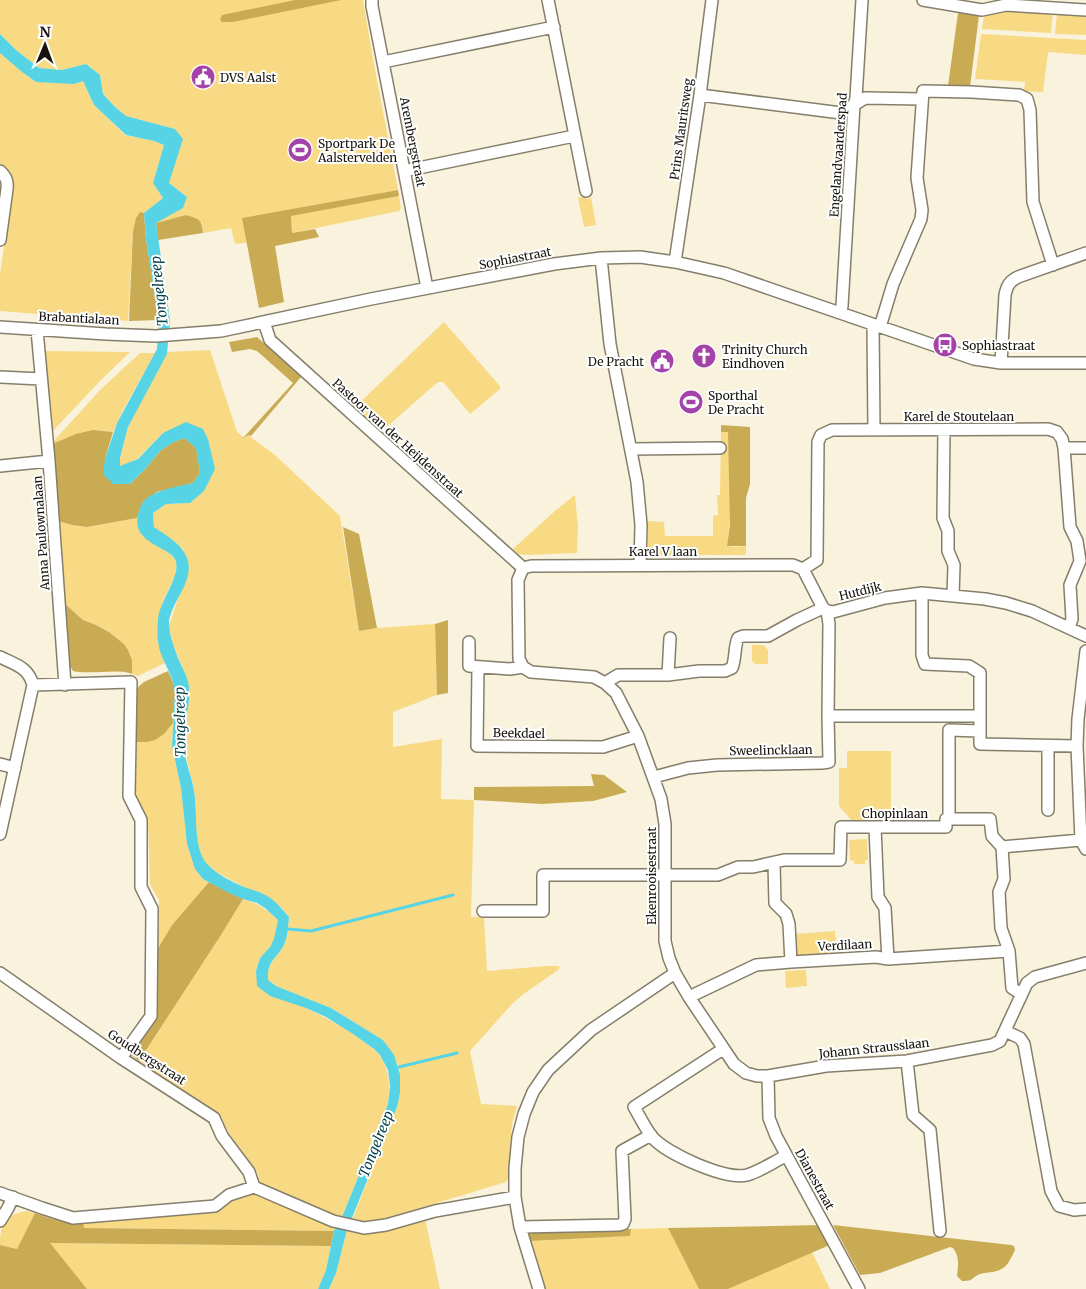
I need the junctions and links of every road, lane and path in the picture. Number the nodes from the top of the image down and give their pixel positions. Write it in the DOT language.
graph roads {
  1 [pos="372,0"];
  2 [pos="548,0"];
  3 [pos="712,0"];
  4 [pos="862,0"];
  5 [pos="923,0"];
  6 [pos="1006,3"];
  7 [pos="1086,10"];
  8 [pos="554,27"];
  9 [pos="383,62"];
  10 [pos="700,95"];
  11 [pos="922,95"];
  12 [pos="854,104"];
  13 [pos="574,136"];
  14 [pos="0,171"];
  15 [pos="404,171"];
  16 [pos="586,191"];
  17 [pos="1,226"];
  18 [pos="0,240"];
  19 [pos="1086,253"];
  20 [pos="601,258"];
  21 [pos="675,262"];
  22 [pos="1053,264"];
  23 [pos="427,288"];
  24 [pos="841,312"];
  25 [pos="264,322"];
  26 [pos="876,326"];
  27 [pos="0,327"];
  28 [pos="37,330"];
  29 [pos="156,336"];
  30 [pos="1002,363"];
  31 [pos="1086,363"];
  32 [pos="0,377"];
  33 [pos="41,379"];
  34 [pos="874,430"];
  35 [pos="944,430"];
  36 [pos="720,448"];
  37 [pos="1064,448"];
  38 [pos="1086,448"];
  39 [pos="630,449"];
  40 [pos="49,461"];
  41 [pos="0,466"];
  42 [pos="640,565"];
  43 [pos="522,568"];
  44 [pos="803,569"];
  45 [pos="922,593"];
  46 [pos="953,596"];
  47 [pos="825,610"];
  48 [pos="1069,628"];
  49 [pos="1086,636"];
  50 [pos="670,638"];
  51 [pos="469,642"];
  52 [pos="1086,651"];
  53 [pos="0,657"];
  54 [pos="478,667"];
  55 [pos="523,667"];
  56 [pos="668,675"];
  57 [pos="605,683"];
  58 [pos="65,684"];
  59 [pos="33,685"];
  60 [pos="828,716"];
  61 [pos="979,716"];
  62 [pos="980,731"];
  63 [pos="638,736"];
  64 [pos="1048,746"];
  65 [pos="1077,746"];
  66 [pos="0,764"];
  67 [pos="15,768"];
  68 [pos="654,776"];
  69 [pos="1048,810"];
  70 [pos="949,819"];
  71 [pos="875,827"];
  72 [pos="0,834"];
  73 [pos="1084,845"];
  74 [pos="1002,847"];
  75 [pos="774,863"];
  76 [pos="665,876"];
  77 [pos="483,911"];
  78 [pos="1009,951"];
  79 [pos="888,959"];
  80 [pos="791,962"];
  81 [pos="1086,963"];
  82 [pos="0,973"];
  83 [pos="675,973"];
  84 [pos="1022,994"];
  85 [pos="689,997"];
  86 [pos="1005,1031"];
  87 [pos="724,1050"];
  88 [pos="121,1058"];
  89 [pos="907,1061"];
  90 [pos="768,1076"];
  91 [pos="651,1135"];
  92 [pos="786,1156"];
  93 [pos="254,1187"];
  94 [pos="0,1193"];
  95 [pos="13,1197"];
  96 [pos="515,1197"];
  97 [pos="1086,1209"];
  98 [pos="0,1222"];
  99 [pos="520,1227"];
  100 [pos="940,1231"];
  101 [pos="539,1289"];
  102 [pos="859,1289"];
  1 -- 9 [label="street, Arembergstraat"];
  2 -- 8 [label="street"];
  3 -- 10 [label="street, Prins Mauritsweg"];
  4 -- 12 [label="street, Engelandvaarderspad"];
  5 -- 6 [label="street"];
  6 -- 7 [label="street"];
  8 -- 9 [label="street"];
  8 -- 13 [label="street"];
  9 -- 15 [label="street, Arembergstraat"];
  10 -- 12 [label="street"];
  10 -- 21 [label="street, Prins Mauritsweg"];
  11 -- 12 [label="street"];
  11 -- 22 [label="street"];
  11 -- 26 [label="street"];
  12 -- 24 [label="street, Engelandvaarderspad"];
  13 -- 15 [label="street"];
  13 -- 16 [label="street"];
  14 -- 17 [label="street"];
  15 -- 23 [label="street, Arembergstraat"];
  17 -- 18 [label="street"];
  19 -- 22 [label="street"];
  20 -- 21 [label="street, Sophiastraat"];
  20 -- 23 [label="street, Sophiastraat"];
  20 -- 39 [label="street"];
  21 -- 24 [label="street, Sophiastraat"];
  22 -- 30 [label="street"];
  23 -- 25 [label="street, Sophiastraat"];
  24 -- 26 [label="street, Sophiastraat"];
  25 -- 29 [label="street, Sophiastraat"];
  25 -- 43 [label="street, Pastoor van der Heijdenstraat"];
  26 -- 30 [label="street, Sophiastraat"];
  26 -- 34 [label="street"];
  27 -- 28 [label="street, Brabantialaan"];
  28 -- 29 [label="street, Brabantialaan"];
  28 -- 33 [label="street, Anna Paulownalaan"];
  30 -- 31 [label="street, Sophiastraat"];
  32 -- 33 [label="street"];
  33 -- 40 [label="street, Anna Paulownalaan"];
  34 -- 35 [label="street, Karel de Stoutelaan"];
  34 -- 44 [label="street, Karel de Stoutelaan"];
  35 -- 37 [label="street, Karel de Stoutelaan"];
  35 -- 46 [label="street"];
  36 -- 39 [label="street"];
  37 -- 38 [label="street"];
  37 -- 48 [label="street"];
  39 -- 42 [label="street"];
  40 -- 41 [label="street"];
  40 -- 58 [label="street, Anna Paulownalaan"];
  42 -- 43 [label="street, Karel V laan"];
  42 -- 44 [label="street, Karel V laan"];
  43 -- 55 [label="street"];
  44 -- 47 [label="street"];
  45 -- 46 [label="street, Hutdijk"];
  45 -- 47 [label="street, Hutdijk"];
  45 -- 61 [label="street"];
  46 -- 48 [label="street, Hutdijk"];
  47 -- 56 [label="street, Hutdijk"];
  47 -- 60 [label="street, Sweelincklaan"];
  48 -- 49 [label="street, Hutdijk"];
  50 -- 56 [label="street"];
  51 -- 54 [label="street, Beekdael"];
  52 -- 65 [label="street"];
  53 -- 59 [label="street"];
  54 -- 55 [label="street"];
  54 -- 63 [label="street, Beekdael"];
  55 -- 57 [label="street"];
  56 -- 57 [label="street, Hutdijk"];
  57 -- 63 [label="street, Ekenrooisestraat"];
  58 -- 59 [label="street"];
  58 -- 88 [label="street"];
  59 -- 67 [label="street"];
  60 -- 61 [label="street"];
  60 -- 68 [label="street, Sweelincklaan"];
  61 -- 62 [label="street"];
  62 -- 64 [label="street"];
  62 -- 70 [label="street"];
  63 -- 68 [label="street, Ekenrooisestraat"];
  64 -- 65 [label="street"];
  64 -- 69 [label="street"];
  65 -- 73 [label="street"];
  66 -- 67 [label="street"];
  67 -- 72 [label="street"];
  68 -- 76 [label="street, Ekenrooisestraat"];
  70 -- 71 [label="street, Chopinlaan"];
  70 -- 74 [label="street, Chopinlaan"];
  71 -- 75 [label="street, Chopinlaan"];
  71 -- 79 [label="street"];
  73 -- 74 [label="street"];
  74 -- 78 [label="street"];
  75 -- 76 [label="street, Chopinlaan"];
  75 -- 80 [label="street"];
  76 -- 77 [label="street, Chopinlaan"];
  76 -- 83 [label="street, Ekenrooisestraat"];
  78 -- 79 [label="street, Verdilaan"];
  78 -- 84 [label="street"];
  79 -- 80 [label="street, Verdilaan"];
  80 -- 85 [label="street, Verdilaan"];
  81 -- 84 [label="street, Johann Strausslaan"];
  82 -- 88 [label="street, Goudbergstraat"];
  83 -- 85 [label="street, Johann Strausslaan"];
  83 -- 96 [label="street"];
  84 -- 86 [label="street, Johann Strausslaan"];
  85 -- 87 [label="street, Johann Strausslaan"];
  86 -- 89 [label="street, Johann Strausslaan"];
  86 -- 97 [label="street"];
  87 -- 90 [label="street, Johann Strausslaan"];
  87 -- 91 [label="street"];
  88 -- 93 [label="street, Goudbergstraat"];
  89 -- 90 [label="street, Johann Strausslaan"];
  89 -- 100 [label="street"];
  90 -- 92 [label="street, Dianestraat"];
  91 -- 92 [label="street"];
  91 -- 99 [label="street"];
  92 -- 102 [label="street, Dianestraat"];
  93 -- 95 [label="street"];
  93 -- 96 [label="street"];
  94 -- 95 [label="street"];
  95 -- 98 [label="street"];
  96 -- 99 [label="street"];
  99 -- 101 [label="street"];
}
